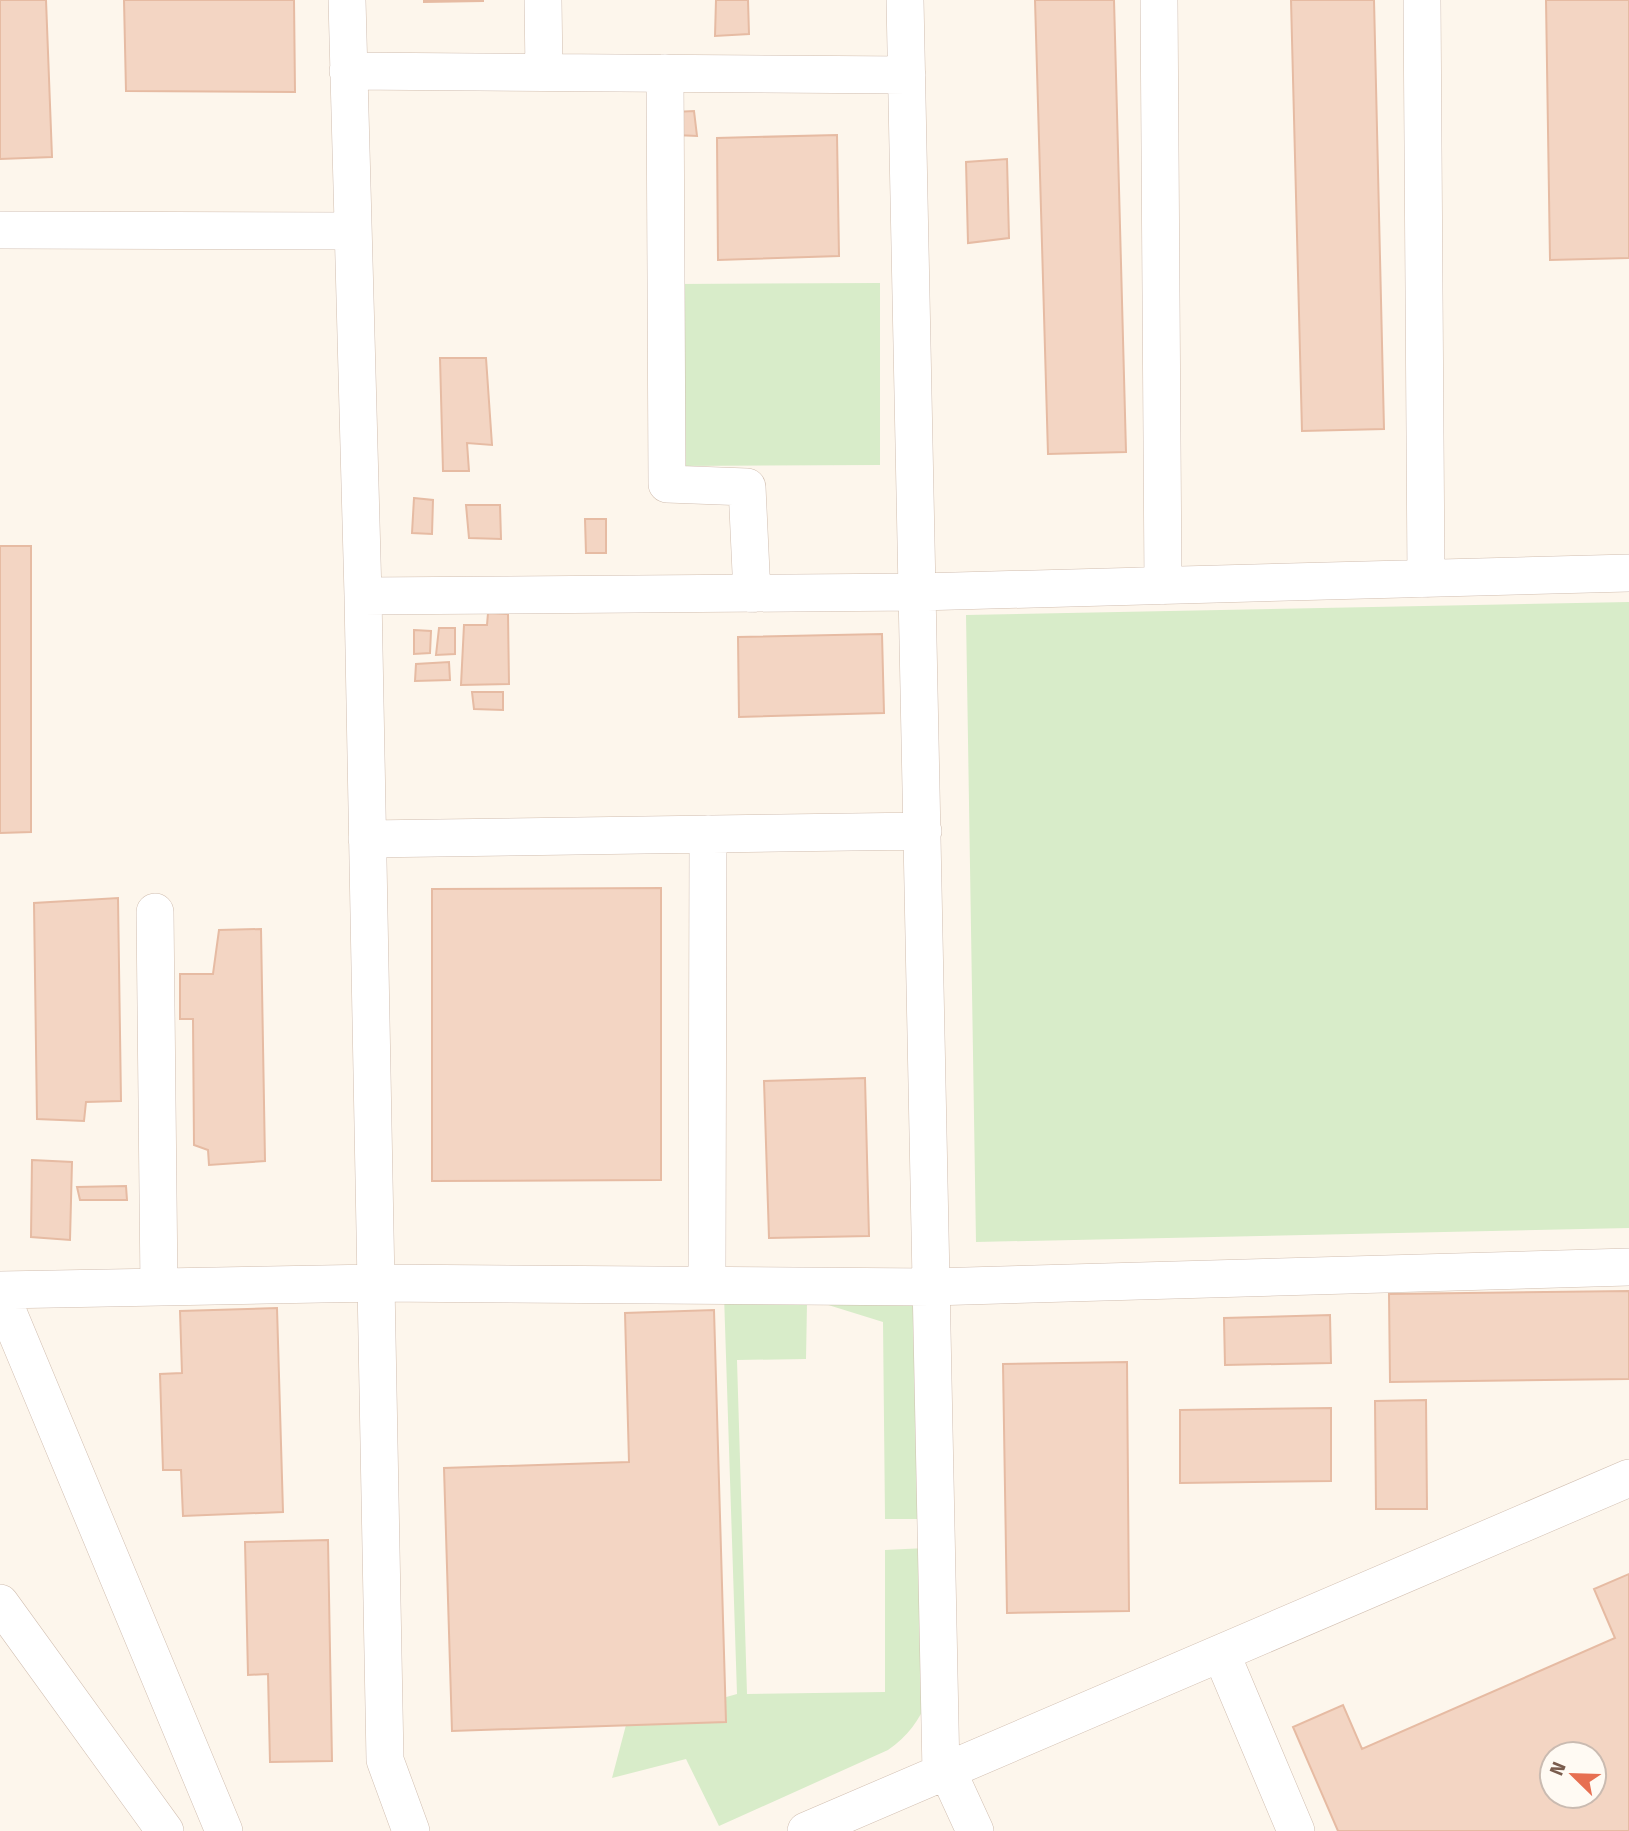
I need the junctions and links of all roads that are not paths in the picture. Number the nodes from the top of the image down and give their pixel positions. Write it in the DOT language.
graph roads {
  1 [pos="346,0"];
  2 [pos="543,0"];
  3 [pos="905,0"];
  4 [pos="1159,0"];
  5 [pos="1422,0"];
  6 [pos="348,71"];
  7 [pos="544,72"];
  8 [pos="665,73"];
  9 [pos="907,75"];
  10 [pos="0,230"];
  11 [pos="353,231"];
  12 [pos="1629,573"];
  13 [pos="1426,579"];
  14 [pos="1163,586"];
  15 [pos="919,592"];
  16 [pos="752,594"];
  17 [pos="362,596"];
  18 [pos="923,831"];
  19 [pos="708,834"];
  20 [pos="367,839"];
  21 [pos="155,912"];
  22 [pos="1629,1267"];
  23 [pos="376,1283"];
  24 [pos="707,1285"];
  25 [pos="159,1287"];
  26 [pos="931,1287"];
  27 [pos="1,1299"];
  28 [pos="1629,1478"];
  29 [pos="0,1603"];
  30 [pos="1222,1653"];
  31 [pos="944,1772"];
  32 [pos="221,1830"];
  33 [pos="165,1831"];
  34 [pos="411,1831"];
  35 [pos="806,1831"];
  36 [pos="975,1831"];
  37 [pos="1296,1831"];
  1 -- 6 [label="lane"];
  2 -- 7 [label="lane"];
  3 -- 9 [label="lane"];
  4 -- 14 [label="lane"];
  5 -- 13 [label="lane"];
  6 -- 7 [label="lane"];
  6 -- 11 [label="lane"];
  7 -- 8 [label="lane"];
  8 -- 9 [label="lane"];
  8 -- 16 [label="lane"];
  9 -- 15 [label="lane"];
  10 -- 11 [label="lane"];
  11 -- 17 [label="lane"];
  12 -- 13 [label="lane"];
  13 -- 14 [label="lane"];
  14 -- 15 [label="lane"];
  15 -- 16 [label="lane"];
  15 -- 18 [label="lane"];
  16 -- 17 [label="lane"];
  17 -- 20 [label="lane"];
  18 -- 19 [label="lane"];
  18 -- 26 [label="lane"];
  19 -- 20 [label="lane"];
  19 -- 24 [label="lane"];
  20 -- 23 [label="lane"];
  21 -- 25 [label="lane"];
  22 -- 26 [label="lane"];
  23 -- 24 [label="lane"];
  23 -- 25 [label="lane"];
  23 -- 34 [label="lane"];
  24 -- 26 [label="lane"];
  25 -- 27 [label="lane"];
  26 -- 31 [label="lane"];
  27 -- 32 [label="lane"];
  28 -- 30 [label="lane"];
  29 -- 33 [label="lane"];
  30 -- 31 [label="lane"];
  30 -- 37 [label="lane"];
  31 -- 35 [label="lane"];
  31 -- 36 [label="lane"];
}
